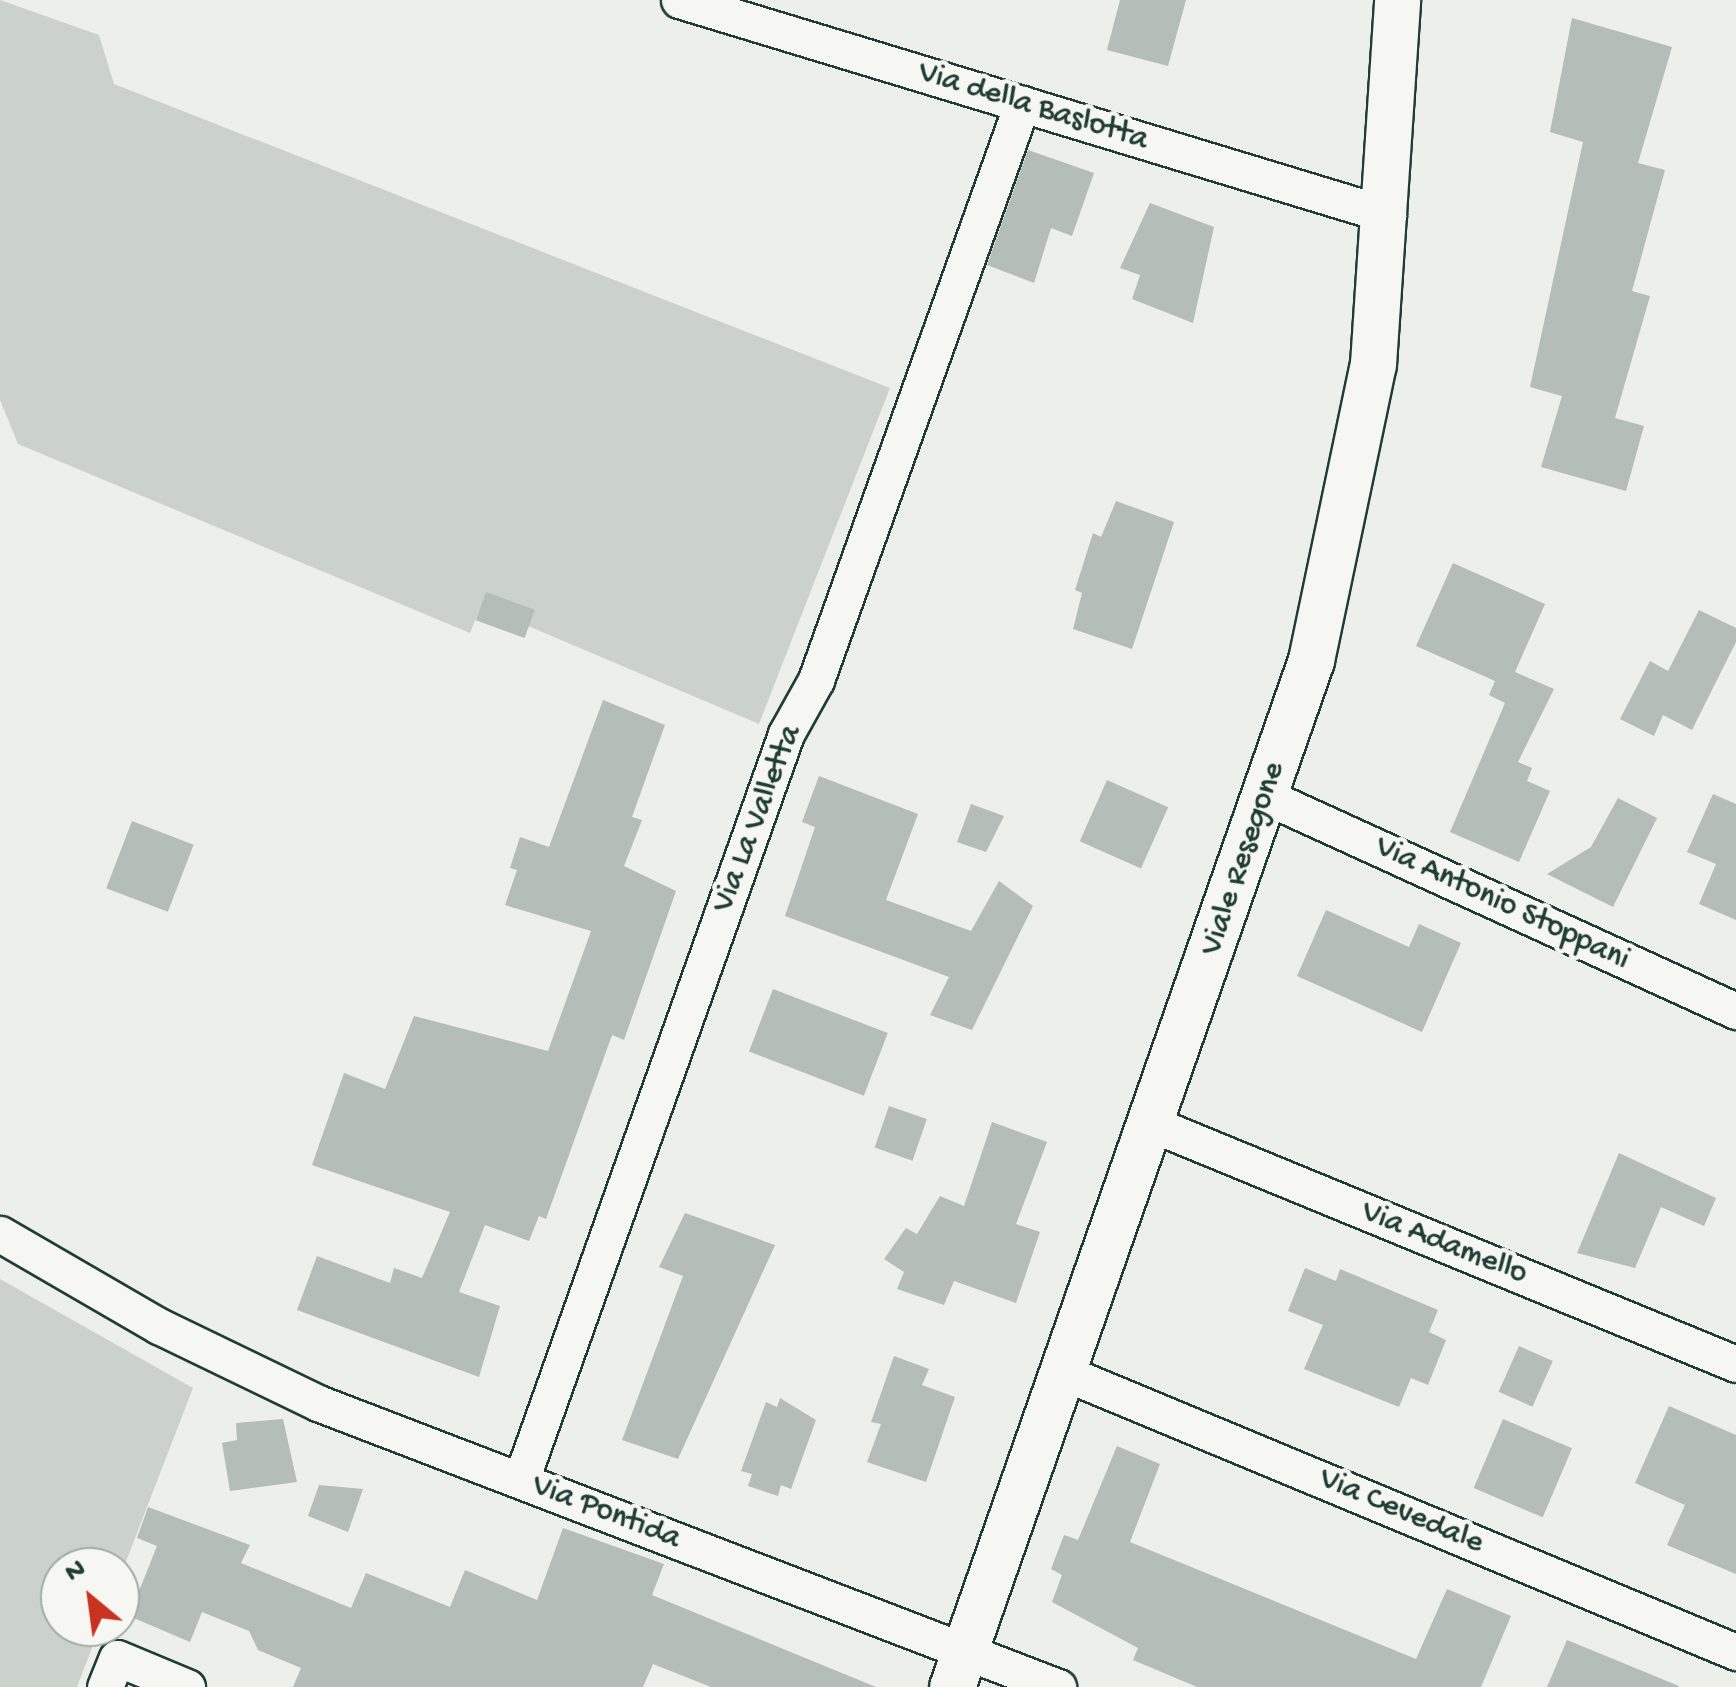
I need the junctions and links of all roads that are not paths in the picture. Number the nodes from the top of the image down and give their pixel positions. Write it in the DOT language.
graph roads {
  1 [pos="678,0"];
  2 [pos="1396,0"];
  3 [pos="1022,104"];
  4 [pos="1388,214"];
  5 [pos="1267,797"];
  6 [pos="1736,1010"];
  7 [pos="1152,1124"];
  8 [pos="0,1234"];
  9 [pos="1736,1364"];
  10 [pos="1065,1373"];
  11 [pos="521,1480"];
  12 [pos="1736,1652"];
  13 [pos="958,1669"];
  14 [pos="111,1672"];
  15 [pos="187,1687"];
  16 [pos="1058,1687"];
  1 -- 3 [label="street, Via della Baslotta"];
  2 -- 4 [label="street, Viale Resegone"];
  3 -- 4 [label="street, Via della Baslotta"];
  3 -- 11 [label="street, Via La Valletta"];
  4 -- 5 [label="street, Viale Resegone"];
  5 -- 6 [label="street, Via Antonio Stoppani"];
  5 -- 7 [label="street, Viale Resegone"];
  7 -- 9 [label="street, Via Adamello"];
  7 -- 10 [label="street, Viale Resegone"];
  8 -- 11 [label="street, Via Pontida"];
  10 -- 12 [label="street, Via Cevedale"];
  10 -- 13 [label="street, Viale Resegone"];
  11 -- 13 [label="street, Via Pontida"];
  13 -- 16 [label="street, Via Pontida"];
  14 -- 15 [label="street"];
}
